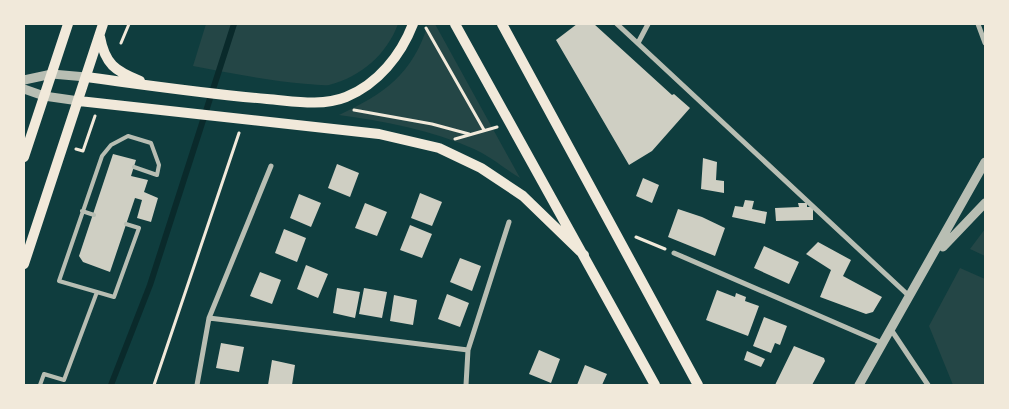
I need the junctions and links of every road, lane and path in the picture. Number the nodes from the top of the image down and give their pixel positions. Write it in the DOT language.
graph roads {
  1 [pos="68,24"];
  2 [pos="104,24"];
  3 [pos="129,24"];
  4 [pos="413,24"];
  5 [pos="424,24"];
  6 [pos="455,24"];
  7 [pos="502,24"];
  8 [pos="618,24"];
  9 [pos="648,24"];
  10 [pos="978,24"];
  11 [pos="100,35"];
  12 [pos="121,43"];
  13 [pos="638,43"];
  14 [pos="985,43"];
  15 [pos="52,74"];
  16 [pos="86,77"];
  17 [pos="24,80"];
  18 [pos="152,86"];
  19 [pos="24,89"];
  20 [pos="44,96"];
  21 [pos="79,101"];
  22 [pos="327,102"];
  23 [pos="99,103"];
  24 [pos="243,120"];
  25 [pos="484,130"];
  26 [pos="468,134"];
  27 [pos="64,145"];
  28 [pos="24,157"];
  29 [pos="985,162"];
  30 [pos="271,166"];
  31 [pos="134,168"];
  32 [pos="985,204"];
  33 [pos="82,211"];
  34 [pos="94,215"];
  35 [pos="509,222"];
  36 [pos="126,224"];
  37 [pos="612,226"];
  38 [pos="674,253"];
  39 [pos="584,255"];
  40 [pos="932,258"];
  41 [pos="24,264"];
  42 [pos="97,292"];
  43 [pos="908,295"];
  44 [pos="209,318"];
  45 [pos="890,328"];
  46 [pos="882,343"];
  47 [pos="468,350"];
  48 [pos="40,385"];
  49 [pos="154,385"];
  50 [pos="196,385"];
  51 [pos="466,385"];
  52 [pos="655,385"];
  53 [pos="698,385"];
  54 [pos="859,385"];
  55 [pos="928,385"];
  1 -- 15 [label="main road"];
  2 -- 11 [label="main road"];
  3 -- 12 [label="path"];
  4 -- 22 [label="main road"];
  5 -- 25 [label="path"];
  6 -- 39 [label="main road"];
  7 -- 37 [label="main road"];
  8 -- 13 [label="street"];
  9 -- 13 [label="street"];
  10 -- 14 [label="street"];
  11 -- 16 [label="main road"];
  11 -- 18 [label="main road"];
  13 -- 43 [label="street"];
  15 -- 16 [label="street"];
  15 -- 17 [label="street"];
  15 -- 20 [label="main road"];
  16 -- 18 [label="main road"];
  16 -- 21 [label="main road"];
  18 -- 22 [label="main road"];
  19 -- 20 [label="street"];
  20 -- 21 [label="street"];
  20 -- 28 [label="main road"];
  21 -- 23 [label="main road"];
  21 -- 27 [label="main road"];
  22 -- 26 [label="path"];
  23 -- 24 [label="main road"];
  23 -- 27 [label="path"];
  24 -- 39 [label="main road"];
  24 -- 49 [label="path"];
  27 -- 41 [label="main road"];
  29 -- 40 [label="street"];
  30 -- 44 [label="street"];
  31 -- 33 [label="lane"];
  32 -- 40 [label="street"];
  33 -- 34 [label="lane"];
  33 -- 42 [label="lane"];
  35 -- 47 [label="street"];
  36 -- 42 [label="lane"];
  37 -- 38 [label="path"];
  37 -- 53 [label="main road"];
  38 -- 46 [label="street"];
  39 -- 52 [label="main road"];
  40 -- 43 [label="street"];
  42 -- 48 [label="lane"];
  43 -- 45 [label="street"];
  44 -- 47 [label="street"];
  44 -- 50 [label="street"];
  45 -- 46 [label="street"];
  45 -- 55 [label="street"];
  46 -- 54 [label="street"];
  47 -- 51 [label="street"];
}
